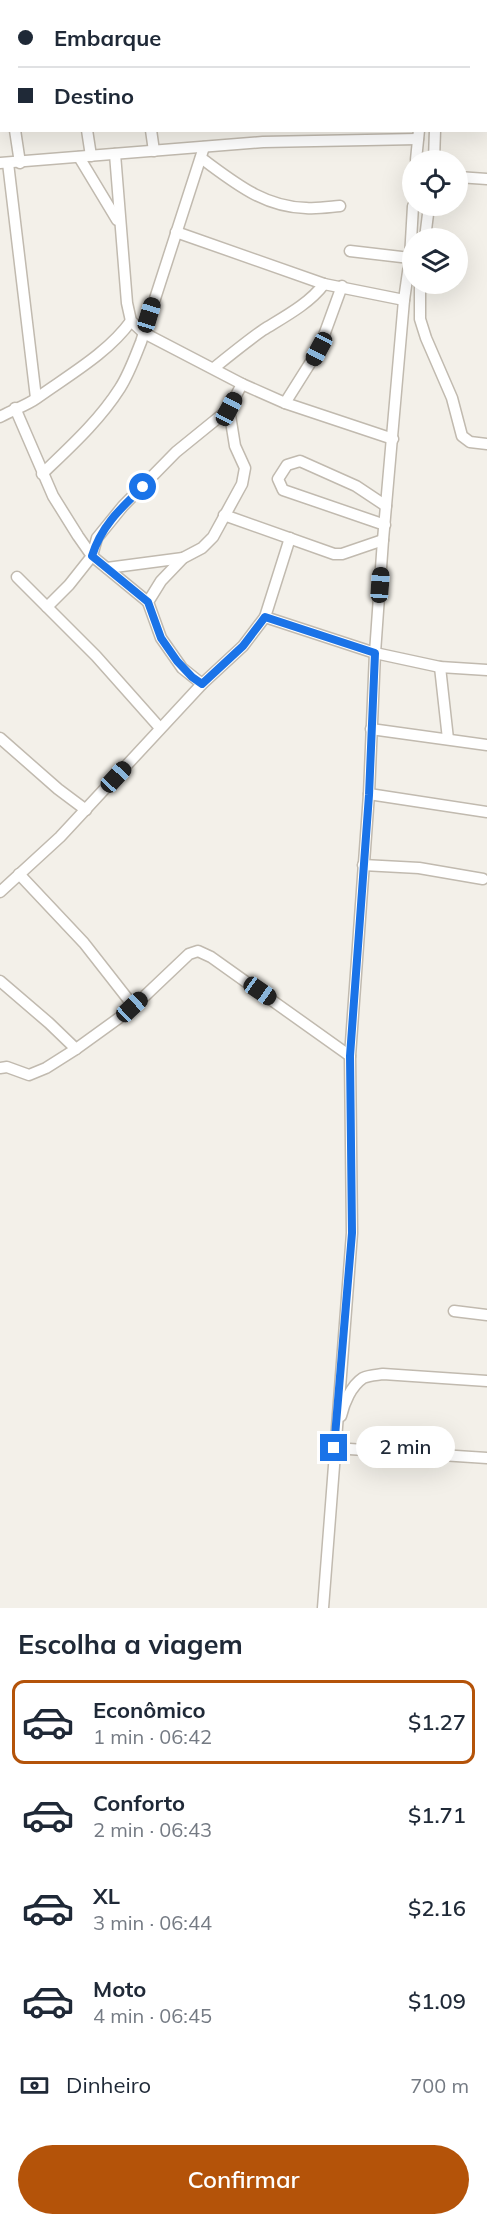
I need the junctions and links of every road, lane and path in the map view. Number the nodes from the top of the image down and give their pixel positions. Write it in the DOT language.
graph roads {
  1 [pos="15,132"];
  2 [pos="87,132"];
  3 [pos="151,132"];
  4 [pos="435,132"];
  5 [pos="419,135"];
  6 [pos="264,136"];
  7 [pos="417,150"];
  8 [pos="434,150"];
  9 [pos="154,151"];
  10 [pos="202,152"];
  11 [pos="115,154"];
  12 [pos="91,156"];
  13 [pos="79,158"];
  14 [pos="4,163"];
  15 [pos="20,163"];
  16 [pos="468,178"];
  17 [pos="487,179"];
  18 [pos="340,206"];
  19 [pos="119,223"];
  20 [pos="176,232"];
  21 [pos="350,251"];
  22 [pos="402,257"];
  23 [pos="324,284"];
  24 [pos="342,286"];
  25 [pos="405,294"];
  26 [pos="420,294"];
  27 [pos="404,300"];
  28 [pos="131,321"];
  29 [pos="144,333"];
  30 [pos="214,368"];
  31 [pos="242,384"];
  32 [pos="36,399"];
  33 [pos="285,403"];
  34 [pos="15,408"];
  35 [pos="229,409"];
  36 [pos="0,417"];
  37 [pos="393,439"];
  38 [pos="487,444"];
  39 [pos="42,474"];
  40 [pos="386,506"];
  41 [pos="224,515"];
  42 [pos="385,525"];
  43 [pos="290,538"];
  44 [pos="383,540"];
  45 [pos="92,556"];
  46 [pos="183,558"];
  47 [pos="107,568"];
  48 [pos="16,577"];
  49 [pos="148,602"];
  50 [pos="47,607"];
  51 [pos="265,617"];
  52 [pos="375,653"];
  53 [pos="440,667"];
  54 [pos="487,670"];
  55 [pos="202,684"];
  56 [pos="160,728"];
  57 [pos="370,729"];
  58 [pos="0,738"];
  59 [pos="448,739"];
  60 [pos="487,745"];
  61 [pos="369,795"];
  62 [pos="86,810"];
  63 [pos="487,812"];
  64 [pos="363,865"];
  65 [pos="19,874"];
  66 [pos="483,879"];
  67 [pos="0,892"];
  68 [pos="0,981"];
  69 [pos="132,1007"];
  70 [pos="76,1049"];
  71 [pos="350,1056"];
  72 [pos="0,1068"];
  73 [pos="454,1311"];
  74 [pos="487,1315"];
  75 [pos="487,1381"];
  76 [pos="334,1448"];
  77 [pos="487,1458"];
  78 [pos="323,1608"];
  1 -- 15 [label="street"];
  2 -- 12 [label="street"];
  3 -- 9 [label="street"];
  4 -- 8 [label="street"];
  5 -- 6 [label="street"];
  5 -- 7 [label="street"];
  6 -- 10 [label="street"];
  9 -- 10 [label="street"];
  9 -- 11 [label="street"];
  10 -- 18 [label="street"];
  10 -- 20 [label="street"];
  11 -- 12 [label="street"];
  11 -- 19 [label="street"];
  12 -- 13 [label="street"];
  13 -- 15 [label="street"];
  13 -- 19 [label="street"];
  14 -- 15 [label="street"];
  14 -- 32 [label="street"];
  16 -- 17 [label="street"];
  19 -- 28 [label="street"];
  20 -- 23 [label="street"];
  20 -- 29 [label="street"];
  21 -- 22 [label="street"];
  23 -- 24 [label="street"];
  23 -- 30 [label="street"];
  24 -- 27 [label="street"];
  24 -- 33 [label="street"];
  25 -- 27 [label="street"];
  26 -- 38 [label="street"];
  27 -- 37 [label="street"];
  28 -- 29 [label="street"];
  28 -- 32 [label="street"];
  29 -- 30 [label="street"];
  29 -- 39 [label="street"];
  30 -- 31 [label="street"];
  31 -- 33 [label="street"];
  31 -- 35 [label="street"];
  32 -- 34 [label="street"];
  33 -- 37 [label="street"];
  34 -- 36 [label="street"];
  34 -- 39 [label="street"];
  35 -- 41 [label="street"];
  35 -- 45 [label="street"];
  37 -- 40 [label="street"];
  39 -- 45 [label="street"];
  40 -- 42 [label="street"];
  40 -- 42 [label="street"];
  41 -- 43 [label="street"];
  41 -- 46 [label="street"];
  42 -- 44 [label="street"];
  43 -- 44 [label="street"];
  43 -- 51 [label="street"];
  44 -- 52 [label="street"];
  45 -- 47 [label="street"];
  45 -- 50 [label="street"];
  46 -- 47 [label="street"];
  46 -- 49 [label="street"];
  47 -- 49 [label="street"];
  48 -- 50 [label="street"];
  49 -- 55 [label="street"];
  50 -- 56 [label="street"];
  51 -- 52 [label="street"];
  51 -- 55 [label="street"];
  52 -- 53 [label="street"];
  52 -- 57 [label="street"];
  53 -- 54 [label="street"];
  53 -- 59 [label="street"];
  55 -- 56 [label="street"];
  56 -- 62 [label="street"];
  57 -- 59 [label="street"];
  57 -- 61 [label="street"];
  58 -- 62 [label="street"];
  59 -- 60 [label="street"];
  61 -- 63 [label="street"];
  61 -- 64 [label="street"];
  62 -- 65 [label="street"];
  64 -- 66 [label="street"];
  64 -- 71 [label="street"];
  65 -- 67 [label="street"];
  65 -- 69 [label="street"];
  68 -- 70 [label="street"];
  69 -- 70 [label="street"];
  69 -- 71 [label="street"];
  70 -- 72 [label="street"];
  71 -- 76 [label="street"];
  73 -- 74 [label="street"];
  75 -- 76 [label="street"];
  76 -- 77 [label="street"];
  76 -- 78 [label="street"];
}
